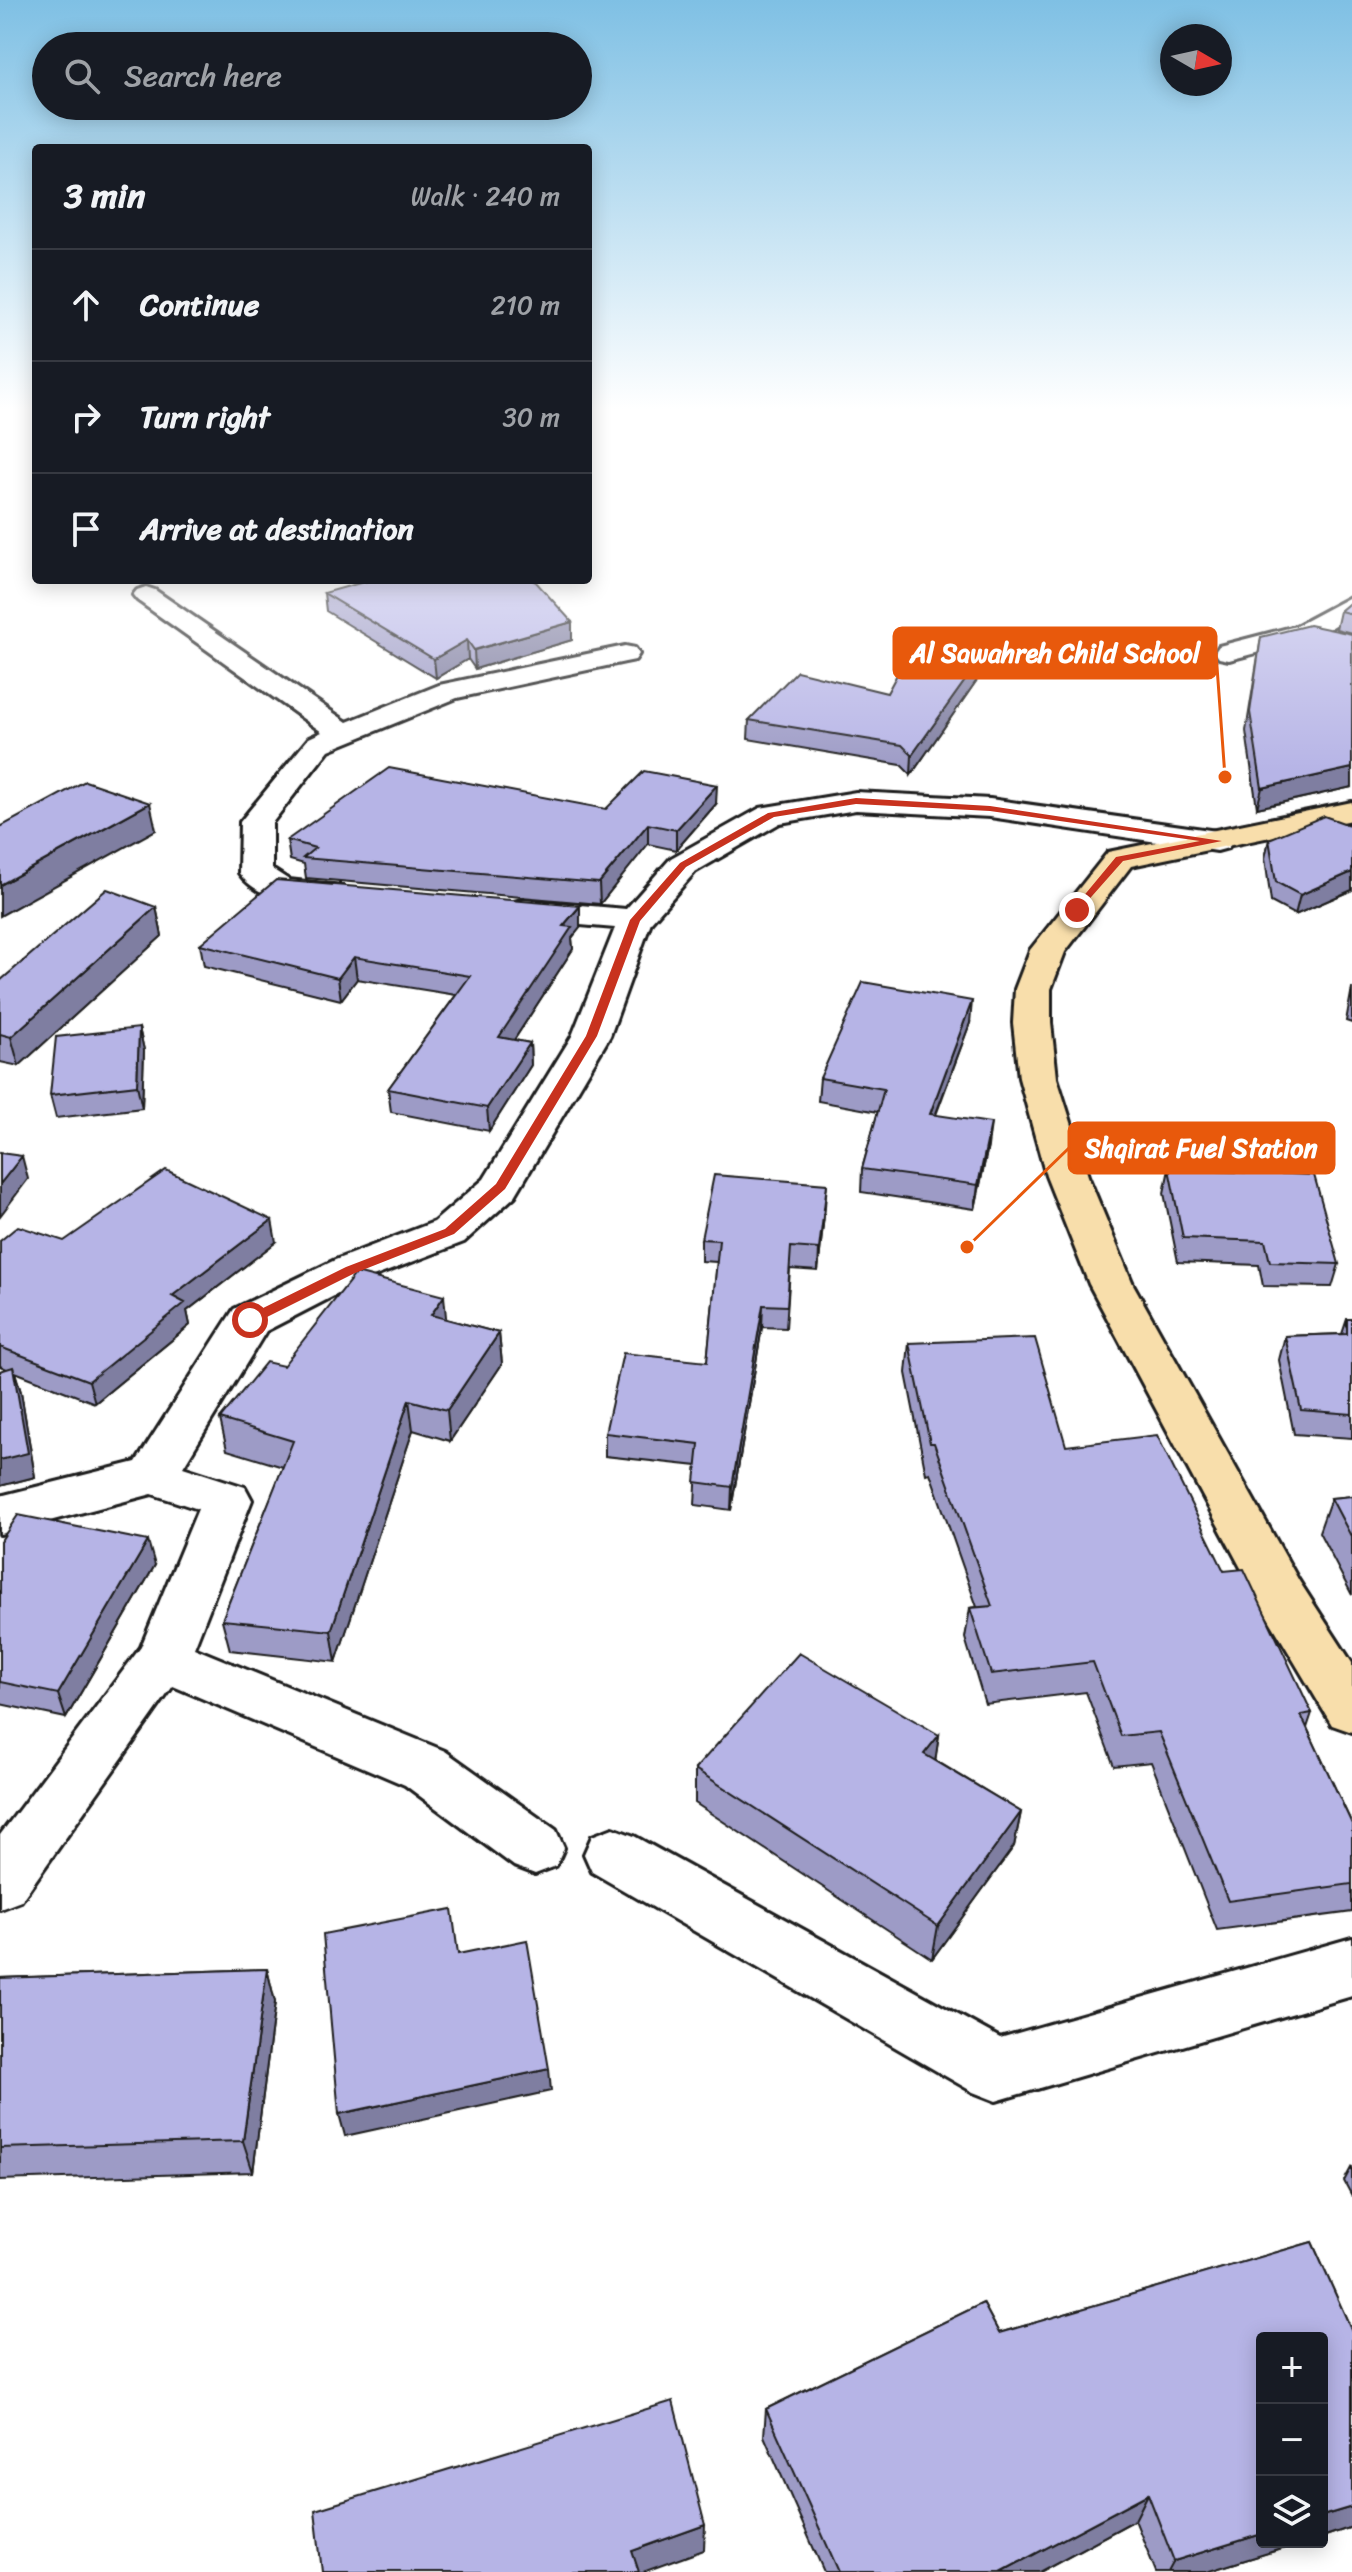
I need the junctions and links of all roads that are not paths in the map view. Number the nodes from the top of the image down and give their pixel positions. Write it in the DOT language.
graph roads {
  1 [pos="146,595"];
  2 [pos="1352,604"];
  3 [pos="1305,632"];
  4 [pos="1340,641"];
  5 [pos="1229,652"];
  6 [pos="625,654"];
  7 [pos="344,734"];
  8 [pos="1352,811"];
  9 [pos="1316,820"];
  10 [pos="1352,834"];
  11 [pos="1217,841"];
  12 [pos="358,896"];
  13 [pos="496,908"];
  14 [pos="635,920"];
  15 [pos="153,1476"];
  16 [pos="0,1515"];
  17 [pos="163,1658"];
  18 [pos="1352,1709"];
  19 [pos="535,1848"];
  20 [pos="613,1854"];
  21 [pos="0,1882"];
  22 [pos="1352,1967"];
  1 -- 7 [label="street"];
  2 -- 3 [label="street"];
  3 -- 4 [label="street"];
  3 -- 5 [label="street"];
  6 -- 7 [label="street"];
  7 -- 12 [label="street"];
  8 -- 9 [label="main road"];
  9 -- 10 [label="street"];
  9 -- 11 [label="main road"];
  11 -- 14 [label="street"];
  11 -- 18 [label="main road"];
  13 -- 14 [label="street"];
  14 -- 15 [label="street"];
  15 -- 16 [label="street"];
  15 -- 17 [label="street"];
  17 -- 19 [label="street"];
  17 -- 21 [label="street"];
  20 -- 22 [label="street"];
}
